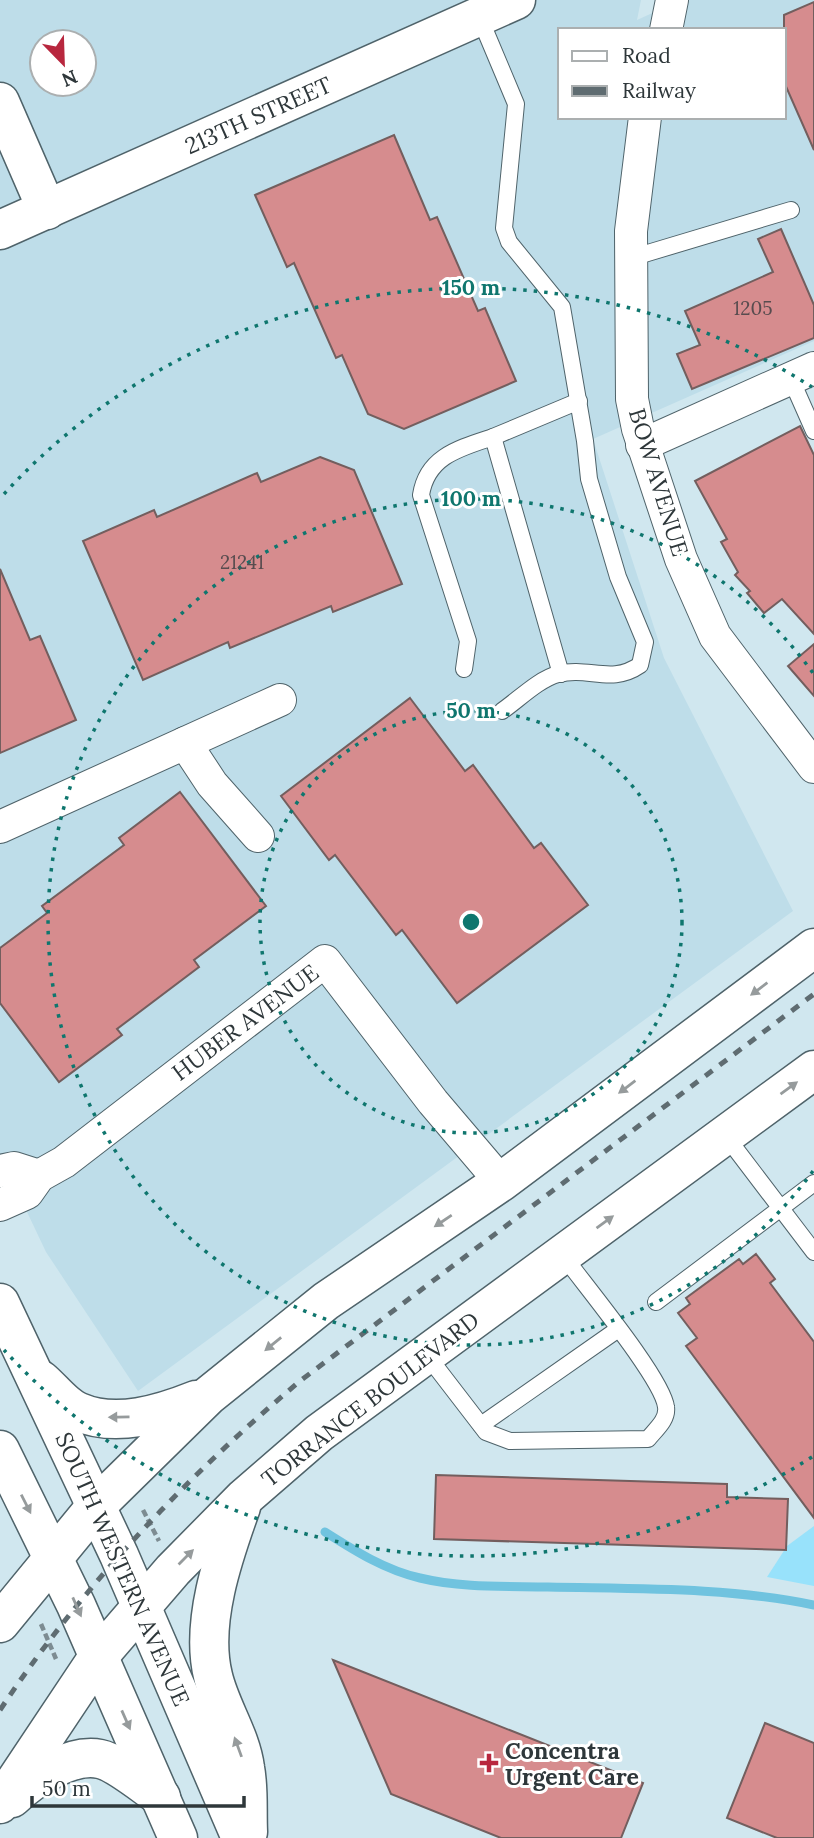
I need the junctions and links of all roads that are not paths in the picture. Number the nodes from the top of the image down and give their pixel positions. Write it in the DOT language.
graph roads {
  1 [pos="515,0"];
  2 [pos="672,0"];
  3 [pos="479,16"];
  4 [pos="666,28"];
  5 [pos="0,102"];
  6 [pos="645,119"];
  7 [pos="47,210"];
  8 [pos="791,211"];
  9 [pos="0,230"];
  10 [pos="631,258"];
  11 [pos="802,373"];
  12 [pos="579,401"];
  13 [pos="814,431"];
  14 [pos="494,437"];
  15 [pos="642,445"];
  16 [pos="464,669"];
  17 [pos="561,674"];
  18 [pos="280,699"];
  19 [pos="502,711"];
  20 [pos="185,743"];
  21 [pos="814,767"];
  22 [pos="0,827"];
  23 [pos="258,836"];
  24 [pos="814,948"];
  25 [pos="814,1070"];
  26 [pos="725,1135"];
  27 [pos="0,1171"];
  28 [pos="39,1176"];
  29 [pos="500,1182"];
  30 [pos="814,1183"];
  31 [pos="0,1205"];
  32 [pos="779,1206"];
  33 [pos="814,1252"];
  34 [pos="562,1254"];
  35 [pos="0,1303"];
  36 [pos="656,1303"];
  37 [pos="617,1330"];
  38 [pos="426,1354"];
  39 [pos="31,1369"];
  40 [pos="208,1396"];
  41 [pos="481,1425"];
  42 [pos="0,1450"];
  43 [pos="244,1498"];
  44 [pos="96,1506"];
  45 [pos="54,1557"];
  46 [pos="142,1609"];
  47 [pos="0,1623"];
  48 [pos="99,1657"];
  49 [pos="161,1797"];
  50 [pos="0,1806"];
  51 [pos="178,1838"];
  52 [pos="241,1838"];
  53 [pos="248,1838"];
  1 -- 3 [label="main road, 213TH STREET"];
  2 -- 4 [label="street"];
  3 -- 7 [label="main road, 213TH STREET"];
  3 -- 12 [label="lane"];
  5 -- 7 [label="main road"];
  6 -- 10 [label="street, BOW AVENUE"];
  7 -- 9 [label="main road, 213TH STREET"];
  8 -- 10 [label="lane"];
  10 -- 15 [label="street, BOW AVENUE"];
  11 -- 13 [label="lane"];
  11 -- 15 [label="street"];
  12 -- 14 [label="lane"];
  12 -- 17 [label="lane"];
  14 -- 16 [label="lane"];
  14 -- 17 [label="lane"];
  15 -- 21 [label="street, BOW AVENUE"];
  17 -- 19 [label="lane"];
  18 -- 20 [label="street"];
  20 -- 22 [label="street"];
  20 -- 23 [label="street"];
  24 -- 29 [label="main road, one-way"];
  26 -- 25 [label="main road, TORRANCE BOULEVARD, one-way"];
  26 -- 32 [label="lane"];
  34 -- 26 [label="main road, TORRANCE BOULEVARD, one-way"];
  27 -- 28 [label="street"];
  28 -- 29 [label="street, HUBER AVENUE"];
  28 -- 31 [label="street, HUBER AVENUE"];
  29 -- 40 [label="main road, one-way"];
  30 -- 32 [label="lane"];
  32 -- 33 [label="lane"];
  32 -- 36 [label="lane"];
  34 -- 37 [label="lane"];
  34 -- 38 [label="main road, TORRANCE BOULEVARD"];
  35 -- 39 [label="main road, SOUTH WESTERN AVENUE"];
  37 -- 41 [label="lane"];
  37 -- 41 [label="lane"];
  38 -- 41 [label="lane"];
  38 -- 43 [label="main road, TORRANCE BOULEVARD"];
  40 -- 39 [label="main road, one-way"];
  39 -- 44 [label="main road, SOUTH WESTERN AVENUE"];
  40 -- 44 [label="main road"];
  42 -- 45 [label="main road, one-way"];
  46 -- 43 [label="main road, TORRANCE BOULEVARD, one-way"];
  53 -- 43 [label="main road, one-way"];
  44 -- 45 [label="main road"];
  44 -- 46 [label="main road, SOUTH WESTERN AVENUE"];
  45 -- 47 [label="main road"];
  45 -- 48 [label="main road, one-way"];
  46 -- 48 [label="main road, TORRANCE BOULEVARD"];
  46 -- 52 [label="main road, SOUTH WESTERN AVENUE"];
  48 -- 49 [label="main road, one-way"];
  48 -- 50 [label="main road, TORRANCE BOULEVARD"];
  49 -- 50 [label="main road"];
  49 -- 51 [label="main road"];
}
